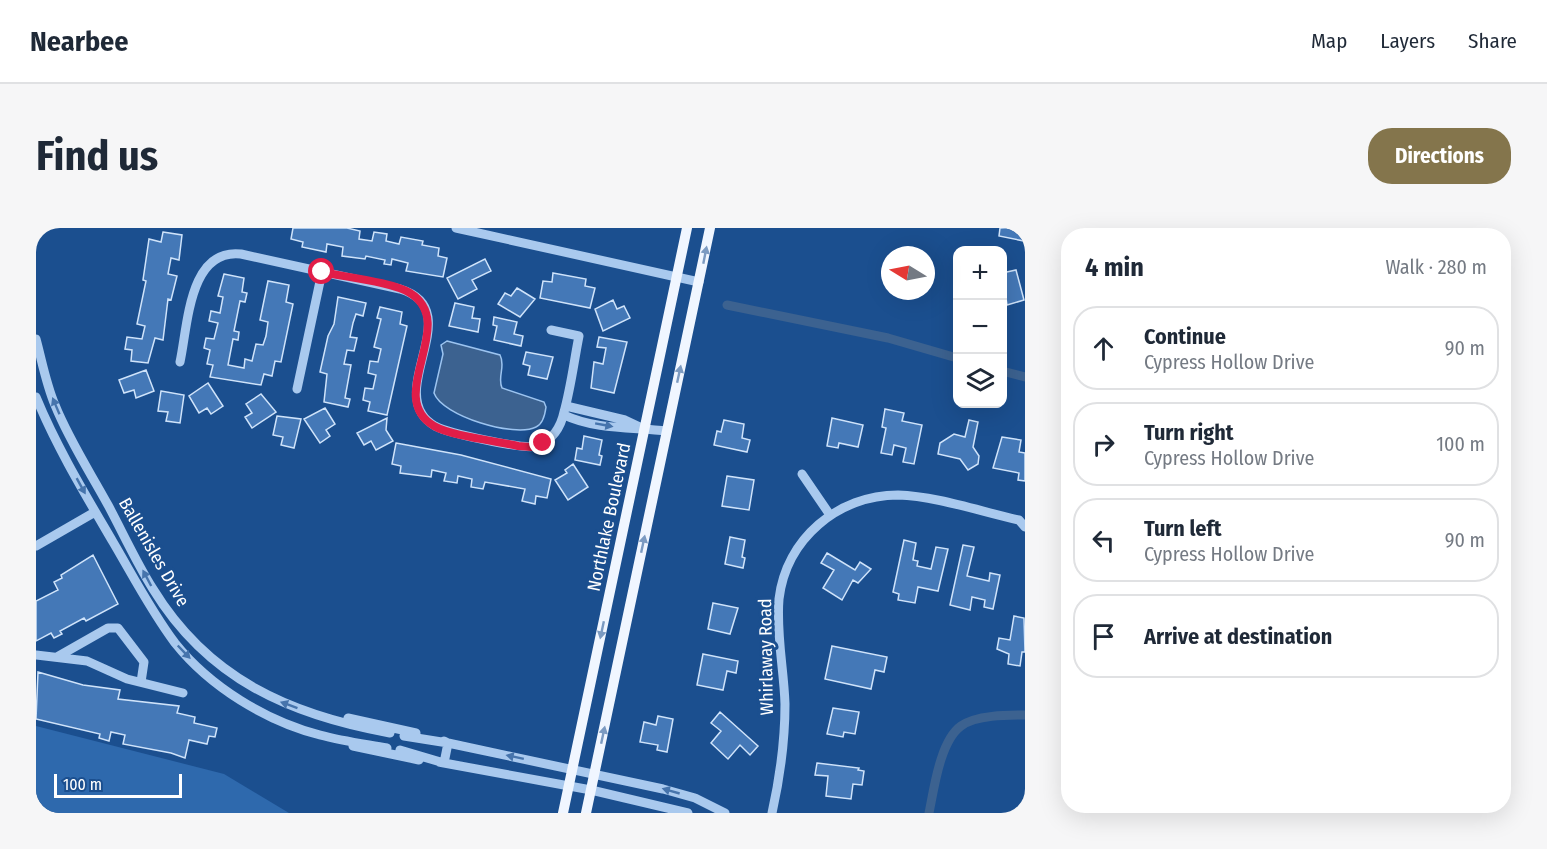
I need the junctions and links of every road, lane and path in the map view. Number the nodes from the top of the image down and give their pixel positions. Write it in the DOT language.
graph roads {
  1 [pos="456,228"];
  2 [pos="687,228"];
  3 [pos="710,228"];
  4 [pos="322,272"];
  5 [pos="677,277"];
  6 [pos="699,282"];
  7 [pos="551,330"];
  8 [pos="36,339"];
  9 [pos="180,362"];
  10 [pos="297,389"];
  11 [pos="36,397"];
  12 [pos="565,410"];
  13 [pos="645,429"];
  14 [pos="667,431"];
  15 [pos="802,474"];
  16 [pos="95,512"];
  17 [pos="830,515"];
  18 [pos="1025,527"];
  19 [pos="36,546"];
  20 [pos="36,655"];
  21 [pos="55,658"];
  22 [pos="141,682"];
  23 [pos="183,693"];
  24 [pos="318,715"];
  25 [pos="365,729"];
  26 [pos="390,733"];
  27 [pos="319,735"];
  28 [pos="404,736"];
  29 [pos="362,743"];
  30 [pos="448,743"];
  31 [pos="387,748"];
  32 [pos="400,750"];
  33 [pos="444,763"];
  34 [pos="572,770"];
  35 [pos="595,773"];
  36 [pos="569,786"];
  37 [pos="591,790"];
  38 [pos="563,813"];
  39 [pos="586,813"];
  40 [pos="687,813"];
  41 [pos="725,813"];
  42 [pos="772,813"];
  1 -- 5 [label="street"];
  2 -- 5 [label="main road, Northlake Boulevard"];
  6 -- 3 [label="main road, one-way"];
  4 -- 9 [label="street"];
  4 -- 10 [label="street"];
  4 -- 12 [label="street"];
  5 -- 6 [label="street"];
  5 -- 13 [label="main road, Northlake Boulevard"];
  14 -- 6 [label="main road, one-way"];
  7 -- 12 [label="street"];
  24 -- 8 [label="street, Ballenisles Drive, one-way"];
  11 -- 16 [label="street, Ballenisles Drive, one-way"];
  12 -- 13 [label="street"];
  13 -- 14 [label="street"];
  13 -- 34 [label="main road, Northlake Boulevard, one-way"];
  35 -- 14 [label="main road, one-way"];
  15 -- 17 [label="street"];
  16 -- 19 [label="street"];
  16 -- 27 [label="street, Ballenisles Drive, one-way"];
  17 -- 18 [label="street, Whirlaway Road"];
  17 -- 42 [label="street, Whirlaway Road"];
  20 -- 21 [label="street"];
  21 -- 22 [label="street"];
  21 -- 22 [label="street"];
  22 -- 23 [label="street"];
  24 -- 25 [label="street, Ballenisles Drive"];
  24 -- 30 [label="street"];
  25 -- 26 [label="street, Ballenisles Drive"];
  25 -- 29 [label="street"];
  27 -- 29 [label="street, Ballenisles Drive"];
  27 -- 33 [label="street"];
  28 -- 30 [label="street"];
  29 -- 31 [label="street, Ballenisles Drive"];
  30 -- 33 [label="street"];
  34 -- 30 [label="street, one-way"];
  32 -- 33 [label="street"];
  33 -- 36 [label="street"];
  34 -- 35 [label="street"];
  34 -- 36 [label="main road, Northlake Boulevard"];
  35 -- 37 [label="main road"];
  41 -- 35 [label="street, one-way"];
  36 -- 37 [label="street"];
  36 -- 38 [label="main road, Northlake Boulevard"];
  37 -- 39 [label="main road"];
  37 -- 40 [label="street"];
}
